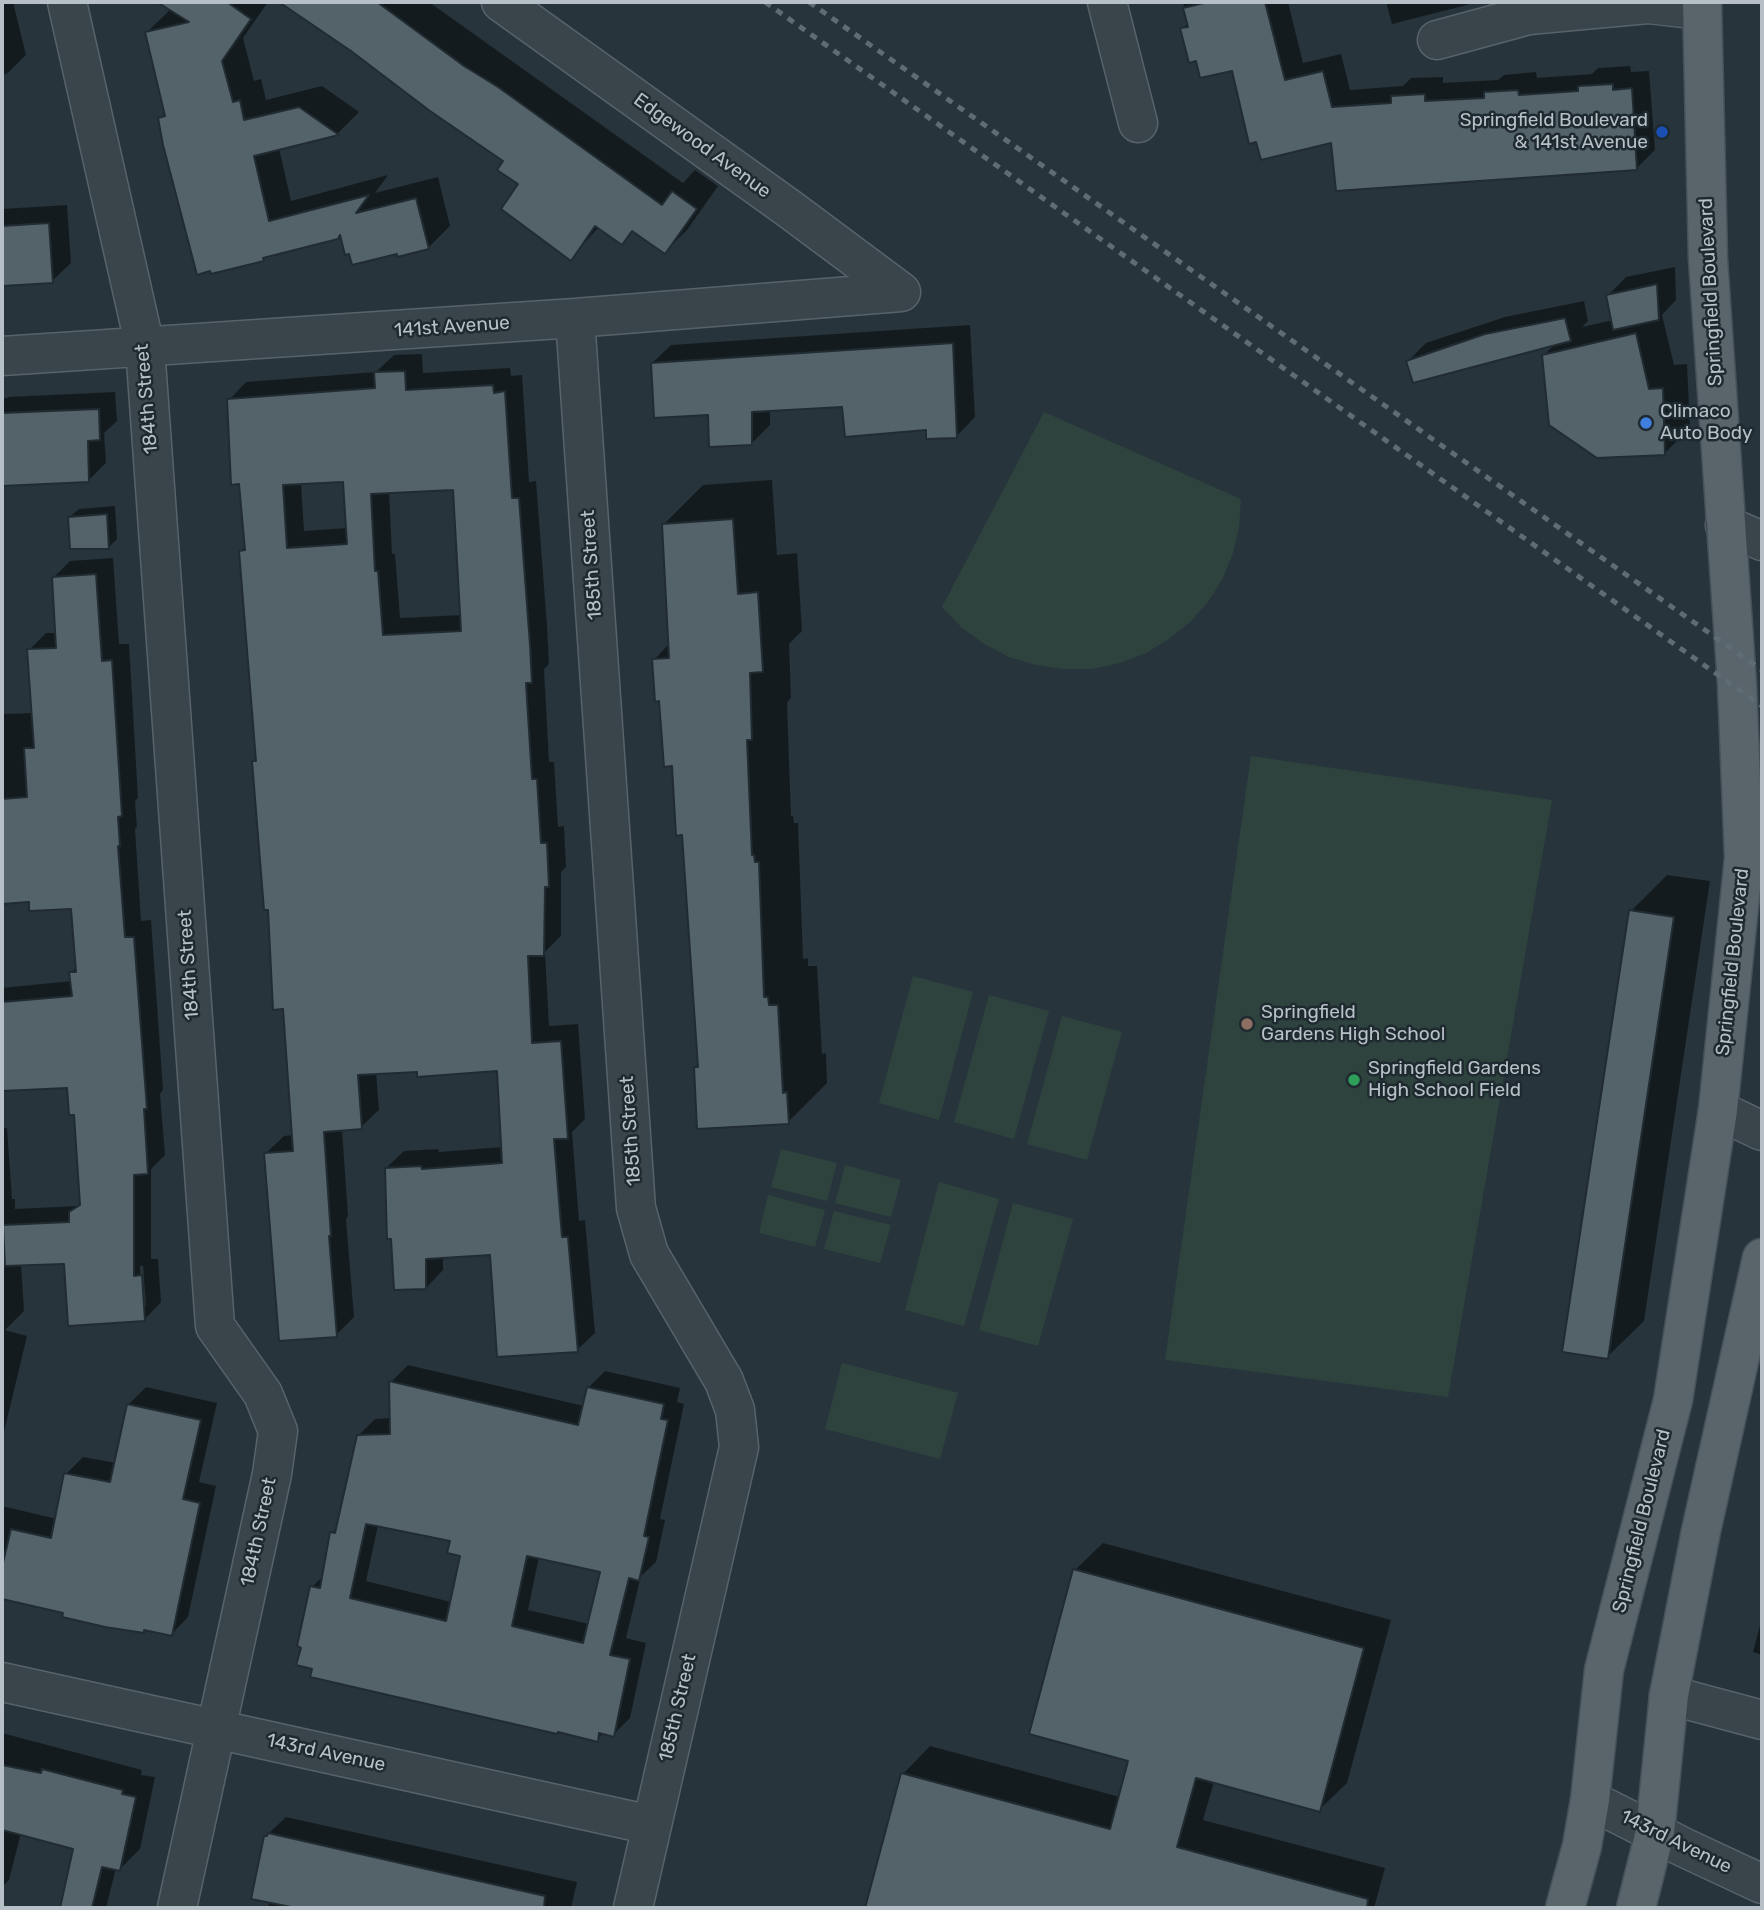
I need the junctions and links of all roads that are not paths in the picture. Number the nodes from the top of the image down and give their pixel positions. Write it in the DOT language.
graph roads {
  1 [pos="67,2"];
  2 [pos="501,2"];
  3 [pos="1107,2"];
  4 [pos="1702,6"];
  5 [pos="1527,9"];
  6 [pos="1437,40"];
  7 [pos="1138,124"];
  8 [pos="901,292"];
  9 [pos="575,318"];
  10 [pos="145,347"];
  11 [pos="2,356"];
  12 [pos="1725,525"];
  13 [pos="1762,541"];
  14 [pos="1718,1110"];
  15 [pos="1762,1131"];
  16 [pos="1762,1258"];
  17 [pos="2,1682"];
  18 [pos="1669,1695"];
  19 [pos="1762,1720"];
  20 [pos="216,1729"];
  21 [pos="1590,1800"];
  22 [pos="651,1825"];
  23 [pos="1655,1832"];
  24 [pos="1762,1884"];
  25 [pos="177,1908"];
  26 [pos="633,1908"];
  27 [pos="1565,1908"];
  28 [pos="1636,1908"];
  1 -- 10 [label="street, 184th Street"];
  2 -- 8 [label="street, Edgewood Avenue"];
  3 -- 7 [label="street"];
  4 -- 5 [label="street"];
  4 -- 12 [label="main road, Springfield Boulevard"];
  5 -- 6 [label="street"];
  8 -- 9 [label="street, 141st Avenue"];
  9 -- 10 [label="street, 141st Avenue"];
  9 -- 22 [label="street, 185th Street"];
  10 -- 11 [label="street, 141st Avenue"];
  10 -- 20 [label="street, 184th Street"];
  12 -- 13 [label="street"];
  12 -- 14 [label="main road, Springfield Boulevard"];
  14 -- 15 [label="street"];
  14 -- 21 [label="main road, Springfield Boulevard"];
  16 -- 18 [label="main road"];
  17 -- 20 [label="street, 143rd Avenue"];
  18 -- 19 [label="street"];
  18 -- 23 [label="main road"];
  20 -- 22 [label="street, 143rd Avenue"];
  20 -- 25 [label="street, 184th Street"];
  21 -- 23 [label="street, 143rd Avenue"];
  21 -- 27 [label="main road, Springfield Boulevard"];
  22 -- 26 [label="street, 185th Street"];
  23 -- 24 [label="street, 143rd Avenue"];
  23 -- 28 [label="main road"];
}
